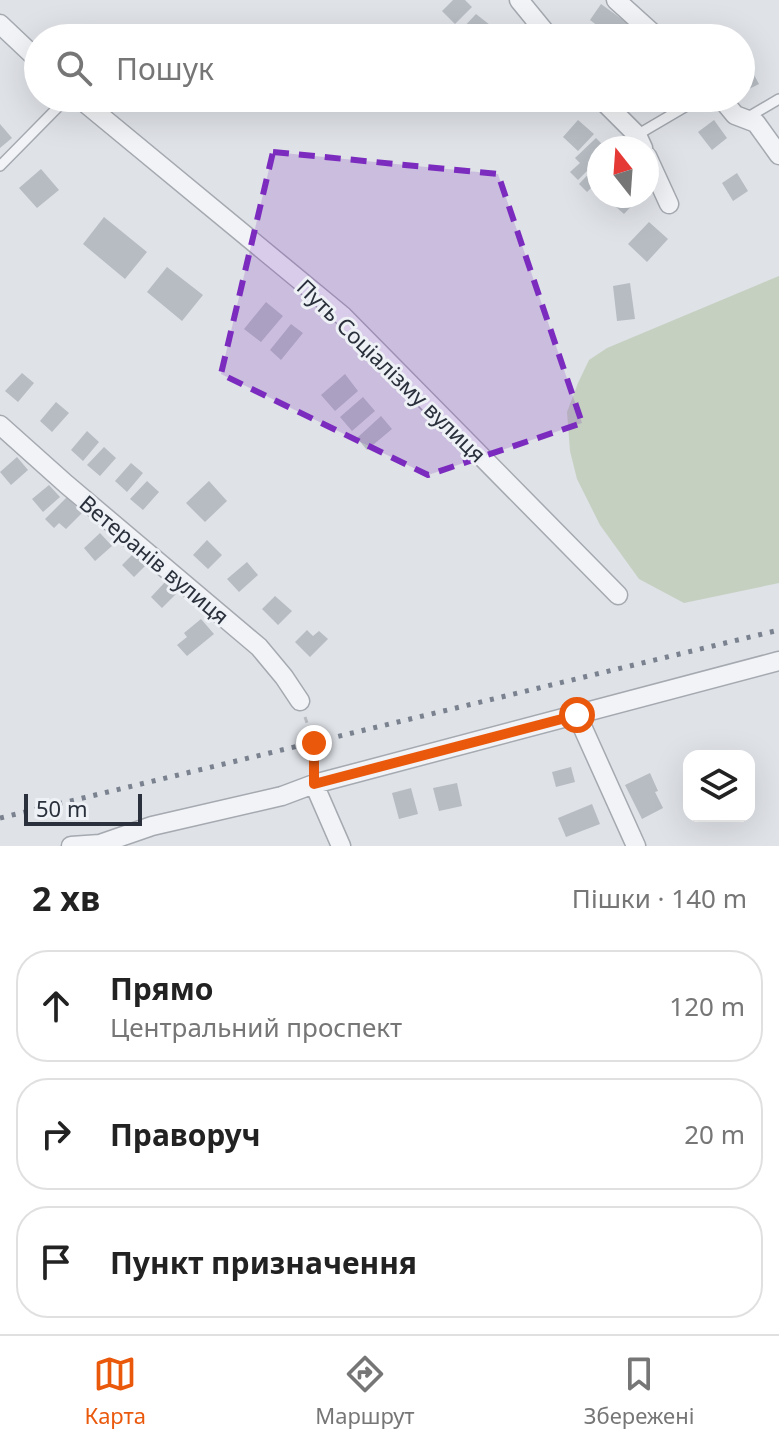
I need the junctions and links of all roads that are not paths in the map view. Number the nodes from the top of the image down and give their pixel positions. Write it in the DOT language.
graph roads {
  1 [pos="519,0"];
  2 [pos="616,0"];
  3 [pos="0,24"];
  4 [pos="539,24"];
  5 [pos="643,24"];
  6 [pos="24,47"];
  7 [pos="779,99"];
  8 [pos="53,112"];
  9 [pos="96,112"];
  10 [pos="613,112"];
  11 [pos="680,112"];
  12 [pos="733,112"];
  13 [pos="745,119"];
  14 [pos="635,136"];
  15 [pos="647,136"];
  16 [pos="779,155"];
  17 [pos="0,166"];
  18 [pos="659,182"];
  19 [pos="669,204"];
  20 [pos="0,425"];
  21 [pos="618,595"];
  22 [pos="779,661"];
  23 [pos="300,701"];
  24 [pos="577,715"];
  25 [pos="314,784"];
  26 [pos="100,845"];
  27 [pos="71,846"];
  28 [pos="341,846"];
  29 [pos="636,846"];
  1 -- 4 [label="street"];
  2 -- 5 [label="street"];
  3 -- 6 [label="street"];
  7 -- 13 [label="lane"];
  8 -- 17 [label="lane"];
  9 -- 21 [label="street, Путь Соціалізму вулиця"];
  10 -- 14 [label="street"];
  11 -- 15 [label="lane"];
  12 -- 13 [label="street"];
  13 -- 16 [label="street"];
  18 -- 19 [label="street"];
  20 -- 23 [label="street, Ветеранів вулиця"];
  22 -- 24 [label="street"];
  24 -- 25 [label="street"];
  24 -- 29 [label="street"];
  25 -- 26 [label="street"];
  25 -- 28 [label="street"];
  26 -- 27 [label="street"];
}
